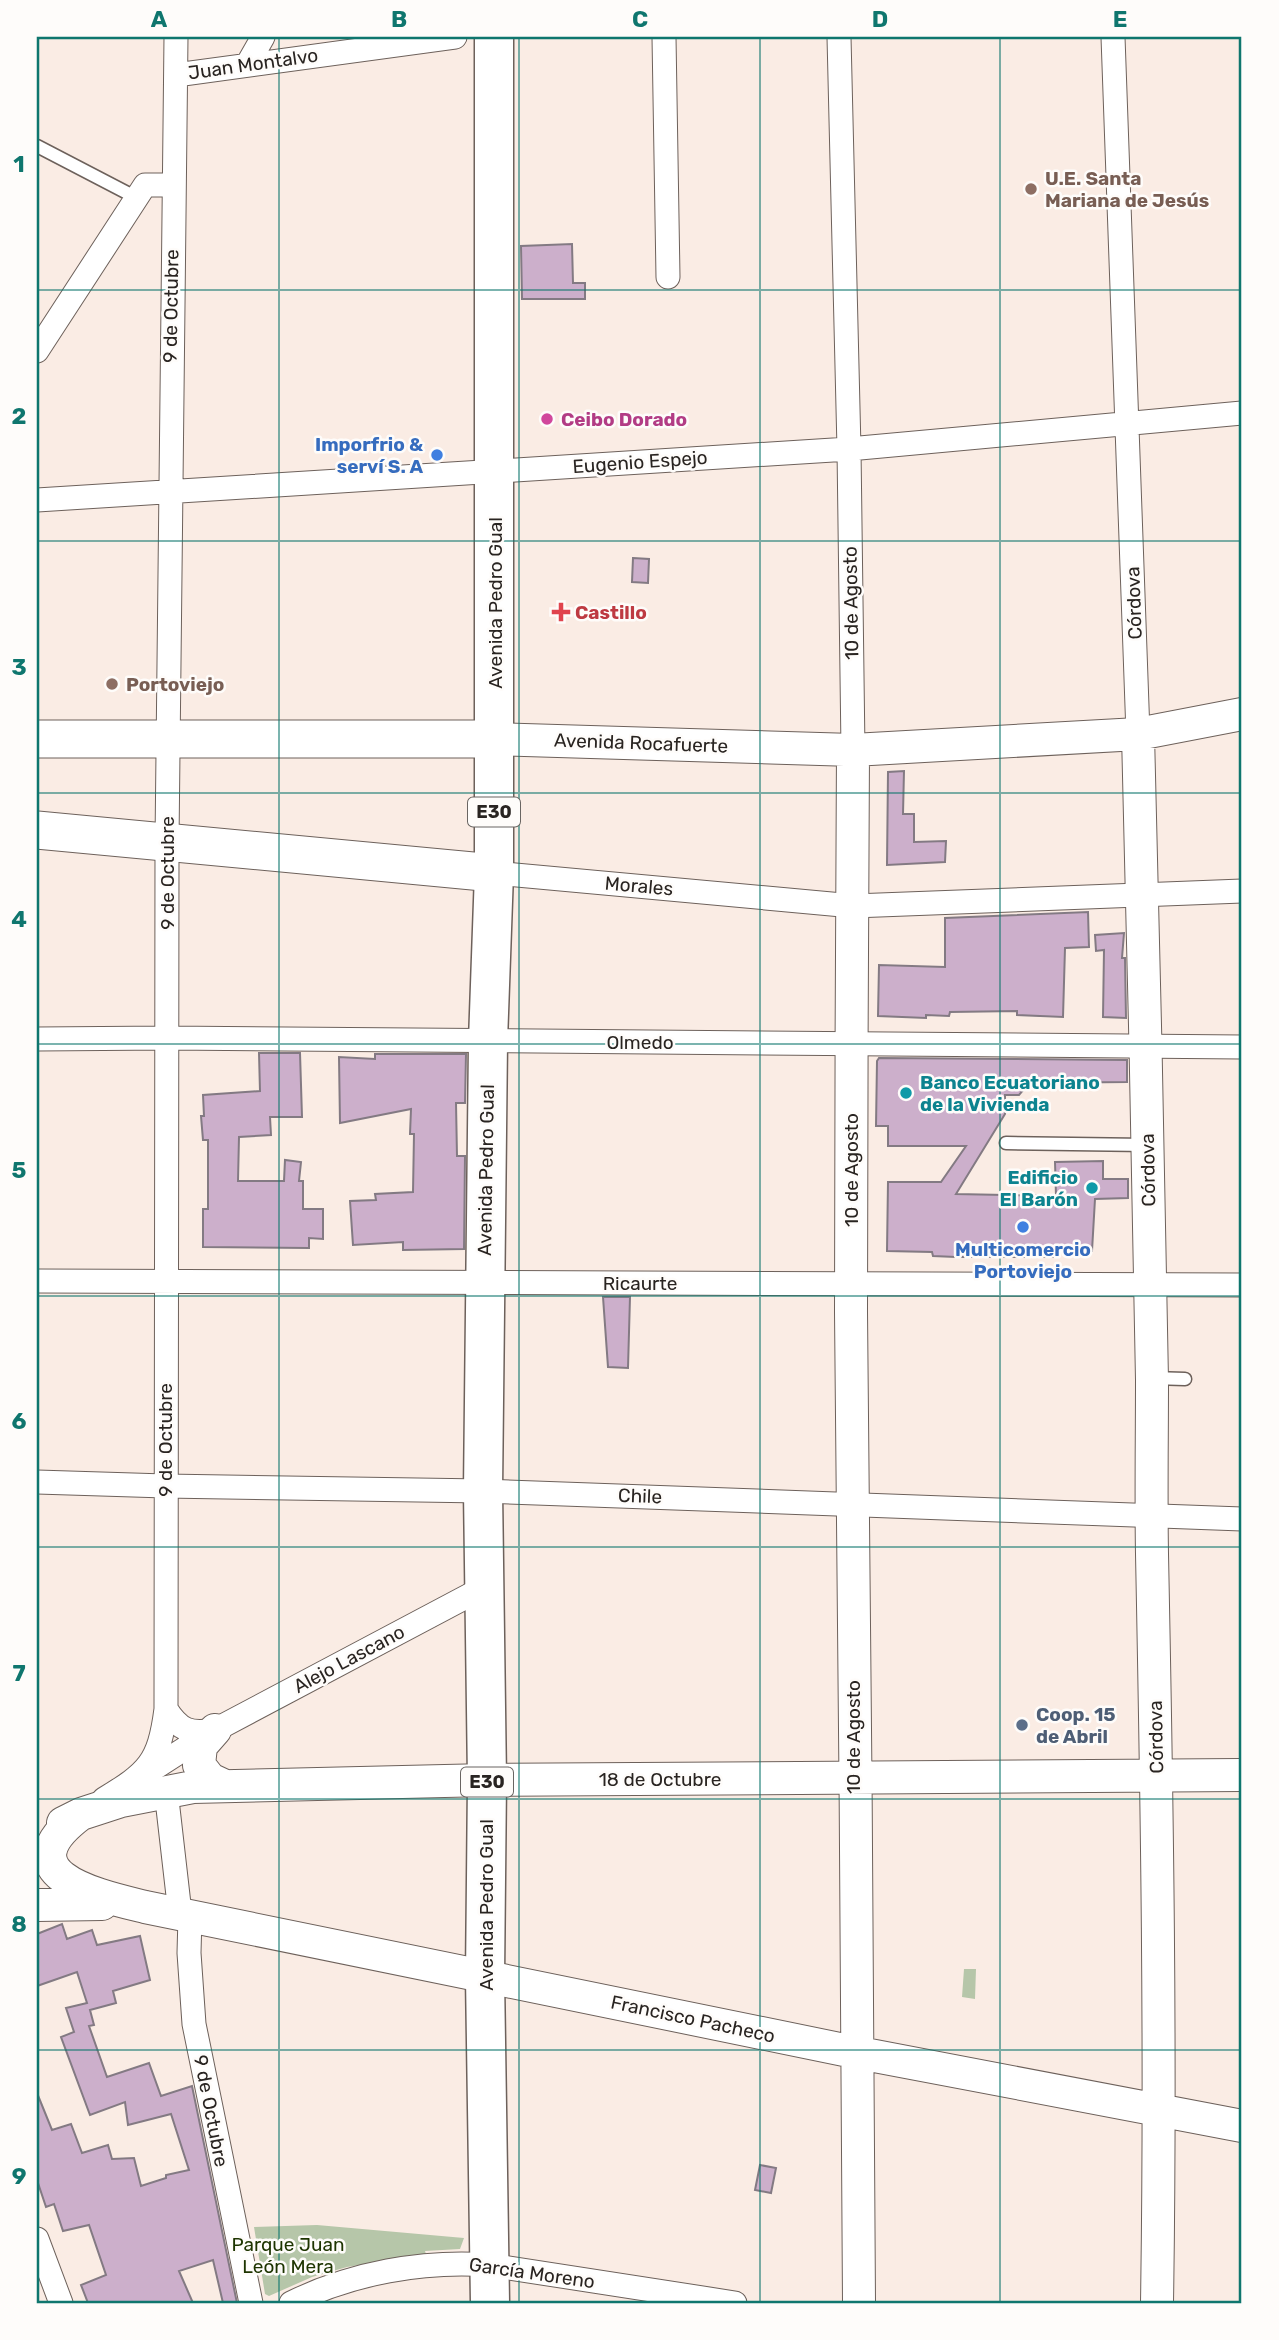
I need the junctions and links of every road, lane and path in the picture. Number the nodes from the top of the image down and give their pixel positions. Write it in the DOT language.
graph roads {
  1 [pos="176,37"];
  2 [pos="263,37"];
  3 [pos="456,37"];
  4 [pos="495,37"];
  5 [pos="664,37"];
  6 [pos="839,37"];
  7 [pos="1113,37"];
  8 [pos="247,65"];
  9 [pos="176,75"];
  10 [pos="37,146"];
  11 [pos="173,185"];
  12 [pos="137,198"];
  13 [pos="668,277"];
  14 [pos="37,351"];
  15 [pos="1242,413"];
  16 [pos="1127,423"];
  17 [pos="849,449"];
  18 [pos="495,472"];
  19 [pos="169,493"];
  20 [pos="37,500"];
  21 [pos="1242,714"];
  22 [pos="1138,734"];
  23 [pos="168,739"];
  24 [pos="495,739"];
  25 [pos="37,740"];
  26 [pos="853,750"];
  27 [pos="37,830"];
  28 [pos="167,842"];
  29 [pos="494,873"];
  30 [pos="1242,891"];
  31 [pos="1142,894"];
  32 [pos="853,906"];
  33 [pos="167,1038"];
  34 [pos="37,1039"];
  35 [pos="488,1041"];
  36 [pos="851,1044"];
  37 [pos="1146,1046"];
  38 [pos="1242,1047"];
  39 [pos="1006,1143"];
  40 [pos="1147,1145"];
  41 [pos="37,1281"];
  42 [pos="166,1281"];
  43 [pos="485,1283"];
  44 [pos="851,1284"];
  45 [pos="1242,1285"];
  46 [pos="1149,1286"];
  47 [pos="1152,1378"];
  48 [pos="1185,1379"];
  49 [pos="37,1482"];
  50 [pos="165,1486"];
  51 [pos="483,1491"];
  52 [pos="852,1503"];
  53 [pos="1152,1516"];
  54 [pos="1242,1519"];
  55 [pos="483,1588"];
  56 [pos="166,1709"];
  57 [pos="215,1730"];
  58 [pos="1157,1775"];
  59 [pos="1242,1775"];
  60 [pos="853,1778"];
  61 [pos="136,1780"];
  62 [pos="487,1780"];
  63 [pos="225,1786"];
  64 [pos="166,1791"];
  65 [pos="80,1814"];
  66 [pos="37,1836"];
  67 [pos="37,1905"];
  68 [pos="145,1907"];
  69 [pos="185,1915"];
  70 [pos="485,1977"];
  71 [pos="859,2053"];
  72 [pos="1160,2110"];
  73 [pos="1242,2126"];
  74 [pos="37,2239"];
  75 [pos="490,2265"];
  76 [pos="61,2303"];
  77 [pos="251,2303"];
  78 [pos="291,2303"];
  79 [pos="491,2303"];
  80 [pos="735,2303"];
  81 [pos="859,2303"];
  82 [pos="1157,2303"];
  1 -- 9 [label="street, 9 de Octubre"];
  2 -- 8 [label="street"];
  3 -- 8 [label="street, Juan Montalvo"];
  4 -- 18 [label="highway, Avenida Pedro Gual / E30"];
  5 -- 13 [label="street"];
  6 -- 17 [label="street, 10 de Agosto"];
  7 -- 16 [label="street, Córdova"];
  8 -- 9 [label="street, Juan Montalvo"];
  9 -- 11 [label="street, 9 de Octubre"];
  10 -- 12 [label="lane"];
  11 -- 12 [label="street"];
  11 -- 19 [label="street, 9 de Octubre"];
  12 -- 14 [label="street"];
  15 -- 16 [label="street, Eugenio Espejo"];
  16 -- 17 [label="street, Eugenio Espejo"];
  16 -- 22 [label="street, Córdova"];
  17 -- 18 [label="street, Eugenio Espejo"];
  17 -- 26 [label="street, 10 de Agosto"];
  18 -- 19 [label="street, Eugenio Espejo"];
  18 -- 24 [label="highway, Avenida Pedro Gual / E30"];
  19 -- 20 [label="street, Eugenio Espejo"];
  19 -- 23 [label="street, 9 de Octubre"];
  21 -- 22 [label="street, Avenida Rocafuerte"];
  22 -- 26 [label="street, Avenida Rocafuerte"];
  22 -- 31 [label="street, Córdova"];
  23 -- 24 [label="main road, Avenida Rocafuerte"];
  23 -- 25 [label="main road, Avenida Rocafuerte"];
  23 -- 28 [label="street, 9 de Octubre"];
  24 -- 26 [label="street, Avenida Rocafuerte"];
  24 -- 29 [label="highway, Avenida Pedro Gual / E30"];
  26 -- 32 [label="street, 10 de Agosto"];
  27 -- 28 [label="main road, Morales"];
  28 -- 29 [label="main road, Morales"];
  28 -- 33 [label="street, 9 de Octubre"];
  29 -- 32 [label="street, Morales"];
  29 -- 35 [label="highway, Avenida Pedro Gual / E30"];
  30 -- 31 [label="street, Morales"];
  31 -- 32 [label="street, Morales"];
  31 -- 37 [label="street, Córdova"];
  32 -- 36 [label="street, 10 de Agosto"];
  33 -- 34 [label="street, Olmedo"];
  33 -- 35 [label="street, Olmedo"];
  33 -- 42 [label="street, 9 de Octubre"];
  35 -- 36 [label="street, Olmedo"];
  35 -- 43 [label="highway, Avenida Pedro Gual / E30"];
  36 -- 37 [label="street, Olmedo"];
  36 -- 44 [label="street, 10 de Agosto"];
  37 -- 38 [label="street, Olmedo"];
  37 -- 40 [label="street, Córdova"];
  39 -- 40 [label="lane"];
  40 -- 46 [label="street, Córdova"];
  41 -- 42 [label="street, Ricaurte"];
  42 -- 43 [label="street, Ricaurte"];
  42 -- 50 [label="street, 9 de Octubre"];
  43 -- 44 [label="street, Ricaurte"];
  43 -- 51 [label="highway, Avenida Pedro Gual / E30"];
  44 -- 46 [label="street, Ricaurte"];
  44 -- 52 [label="street, 10 de Agosto"];
  45 -- 46 [label="street, Ricaurte"];
  46 -- 47 [label="street, Córdova"];
  47 -- 48 [label="lane"];
  47 -- 53 [label="street, Córdova"];
  49 -- 50 [label="street, Chile"];
  50 -- 51 [label="street, Chile"];
  50 -- 56 [label="street, 9 de Octubre"];
  51 -- 52 [label="street, Chile"];
  51 -- 55 [label="highway, Avenida Pedro Gual / E30"];
  52 -- 53 [label="street, Chile"];
  52 -- 60 [label="street, 10 de Agosto"];
  53 -- 54 [label="street, Chile"];
  53 -- 58 [label="street, Córdova"];
  55 -- 57 [label="street, Alejo Lascano"];
  55 -- 62 [label="highway, Avenida Pedro Gual / E30"];
  56 -- 57 [label="street"];
  56 -- 61 [label="street, Alejo Lascano"];
  57 -- 61 [label="street, Alejo Lascano"];
  57 -- 63 [label="street"];
  58 -- 59 [label="street, 18 de Octubre"];
  58 -- 60 [label="street, 18 de Octubre"];
  58 -- 72 [label="street, Córdova"];
  60 -- 62 [label="street, 18 de Octubre"];
  60 -- 71 [label="street, 10 de Agosto"];
  61 -- 65 [label="street, Alejo Lascano"];
  62 -- 63 [label="street, 18 de Octubre"];
  62 -- 70 [label="highway, Avenida Pedro Gual / E30"];
  63 -- 64 [label="street, 18 de Octubre"];
  64 -- 65 [label="street, 18 de Octubre"];
  64 -- 69 [label="street, 9 de Octubre"];
  65 -- 66 [label="street, Alejo Lascano"];
  65 -- 68 [label="street"];
  67 -- 68 [label="street"];
  68 -- 69 [label="street, Francisco Pacheco"];
  69 -- 70 [label="street, Francisco Pacheco"];
  69 -- 77 [label="street, 9 de Octubre"];
  70 -- 71 [label="street, Francisco Pacheco"];
  70 -- 75 [label="highway, Avenida Pedro Gual / E30"];
  71 -- 72 [label="street, Francisco Pacheco"];
  71 -- 81 [label="street, 10 de Agosto"];
  72 -- 73 [label="street, Francisco Pacheco"];
  72 -- 82 [label="street, Córdova"];
  74 -- 76 [label="street"];
  75 -- 78 [label="street, García Moreno"];
  75 -- 79 [label="highway, Avenida Pedro Gual / E30"];
  75 -- 80 [label="street, García Moreno"];
}
